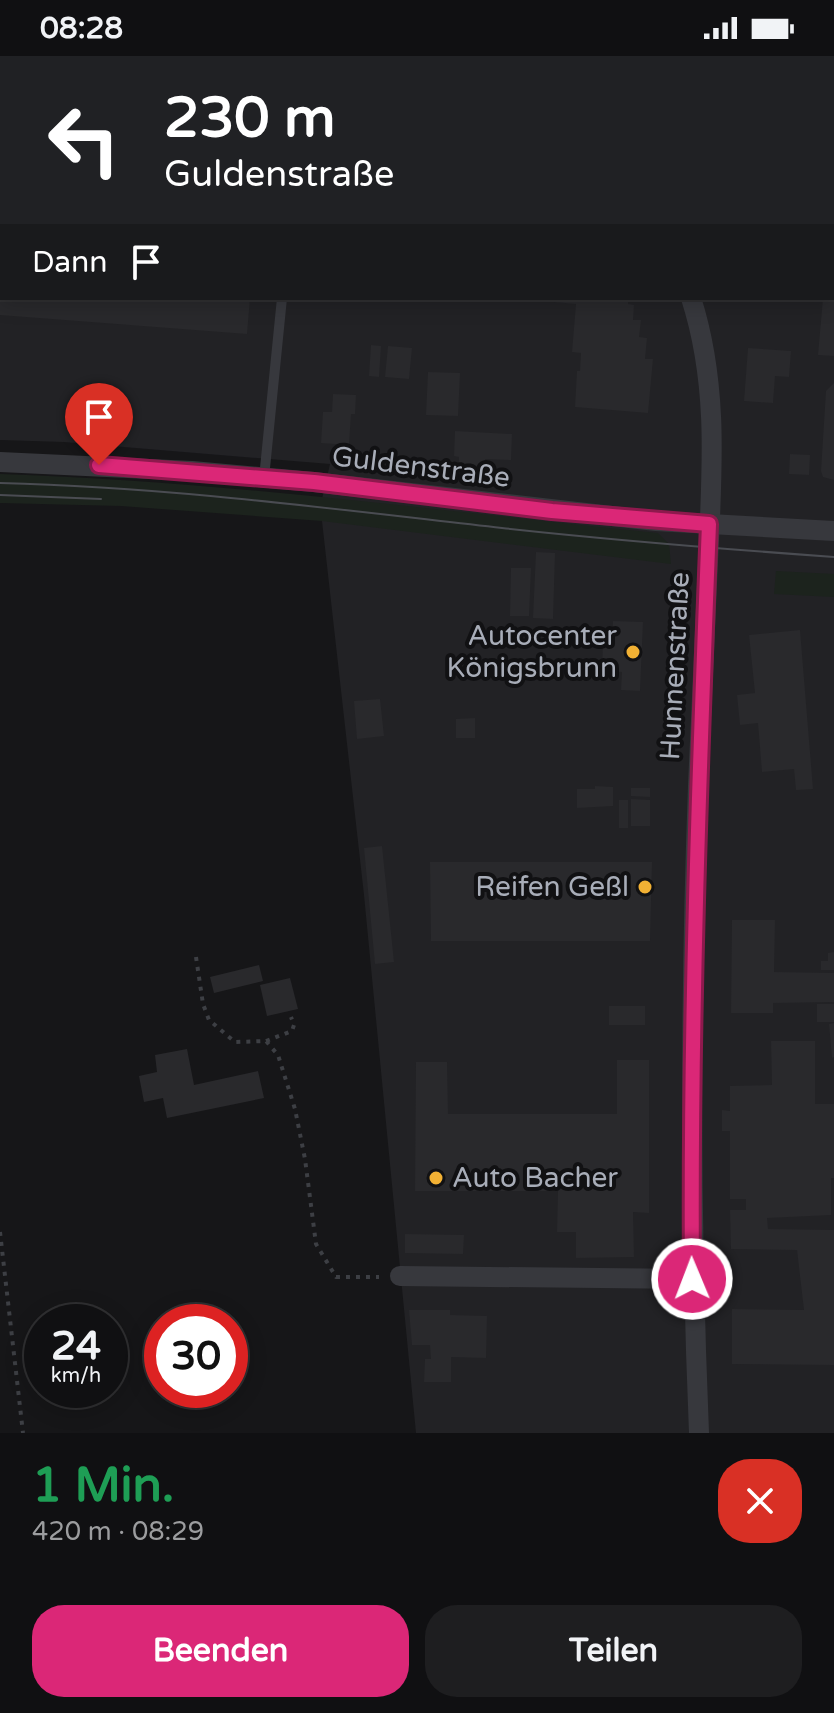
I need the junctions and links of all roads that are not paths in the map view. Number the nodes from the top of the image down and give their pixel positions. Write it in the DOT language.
graph roads {
  1 [pos="282,300"];
  2 [pos="692,300"];
  3 [pos="0,462"];
  4 [pos="264,478"];
  5 [pos="709,524"];
  6 [pos="834,531"];
  7 [pos="400,1276"];
  8 [pos="692,1279"];
  9 [pos="699,1433"];
  1 -- 4 [label="lane"];
  2 -- 5 [label="street, Hunnenstraße"];
  3 -- 4 [label="street, Guldenstraße"];
  4 -- 5 [label="street, Guldenstraße"];
  5 -- 6 [label="street, Guldenstraße"];
  5 -- 8 [label="street, Hunnenstraße"];
  7 -- 8 [label="street"];
  8 -- 9 [label="street, Hunnenstraße"];
}
